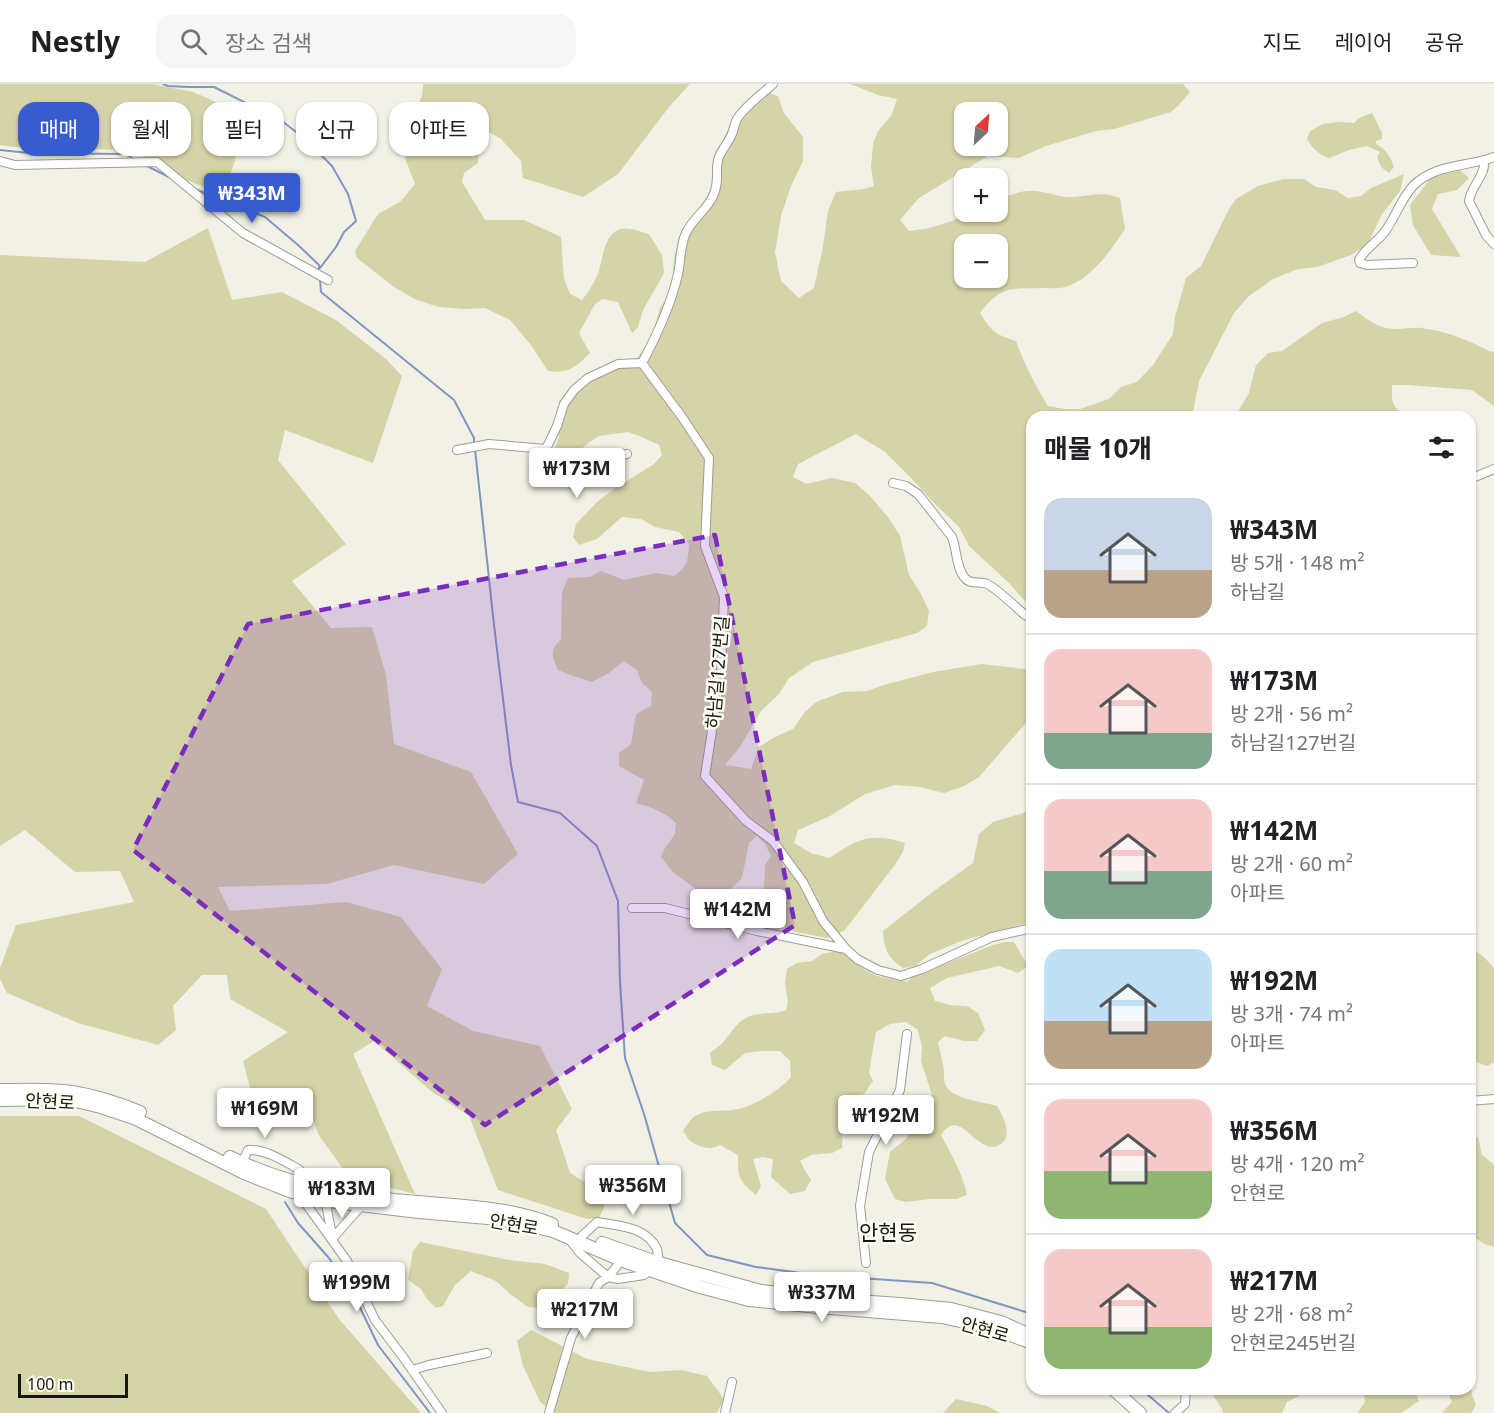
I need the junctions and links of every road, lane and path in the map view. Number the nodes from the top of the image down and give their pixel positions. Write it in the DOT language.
graph roads {
  1 [pos="773,84"];
  2 [pos="1494,157"];
  3 [pos="0,161"];
  4 [pos="1484,161"];
  5 [pos="1494,244"];
  6 [pos="1413,264"];
  7 [pos="328,280"];
  8 [pos="642,363"];
  9 [pos="546,449"];
  10 [pos="457,450"];
  11 [pos="627,454"];
  12 [pos="1494,469"];
  13 [pos="1476,476"];
  14 [pos="893,483"];
  15 [pos="1026,615"];
  16 [pos="632,908"];
  17 [pos="1026,929"];
  18 [pos="846,949"];
  19 [pos="907,1034"];
  20 [pos="0,1090"];
  21 [pos="0,1100"];
  22 [pos="1494,1100"];
  23 [pos="1476,1101"];
  24 [pos="242,1163"];
  25 [pos="300,1170"];
  26 [pos="299,1194"];
  27 [pos="326,1204"];
  28 [pos="362,1205"];
  29 [pos="582,1236"];
  30 [pos="568,1237"];
  31 [pos="332,1239"];
  32 [pos="866,1263"];
  33 [pos="617,1266"];
  34 [pos="655,1267"];
  35 [pos="608,1277"];
  36 [pos="1026,1333"];
  37 [pos="1026,1342"];
  38 [pos="487,1353"];
  39 [pos="412,1370"];
  40 [pos="732,1382"];
  41 [pos="1108,1395"];
  42 [pos="1120,1395"];
  43 [pos="1186,1395"];
  44 [pos="1178,1410"];
  45 [pos="442,1413"];
  46 [pos="549,1413"];
  47 [pos="725,1413"];
  48 [pos="1128,1413"];
  49 [pos="1140,1413"];
  1 -- 8 [label="street"];
  2 -- 4 [label="street"];
  3 -- 7 [label="street"];
  4 -- 5 [label="street"];
  4 -- 6 [label="street"];
  8 -- 9 [label="street"];
  8 -- 18 [label="street, 하남길127번길"];
  9 -- 10 [label="street"];
  9 -- 11 [label="street"];
  12 -- 13 [label="street"];
  14 -- 15 [label="street"];
  16 -- 18 [label="street"];
  17 -- 18 [label="street, 하남길127번길"];
  19 -- 32 [label="street"];
  20 -- 24 [label="street, 안현로"];
  21 -- 26 [label="street, 안현로"];
  22 -- 23 [label="street"];
  24 -- 25 [label="street"];
  24 -- 29 [label="street, 안현로"];
  26 -- 28 [label="street, 안현로"];
  26 -- 31 [label="street"];
  27 -- 31 [label="street"];
  28 -- 30 [label="street, 안현로"];
  28 -- 31 [label="street"];
  29 -- 34 [label="street, 안현로"];
  29 -- 34 [label="street"];
  30 -- 34 [label="street, 안현로"];
  30 -- 35 [label="street"];
  31 -- 39 [label="street"];
  33 -- 35 [label="street"];
  34 -- 35 [label="street"];
  34 -- 36 [label="street, 안현로"];
  34 -- 37 [label="street, 안현로"];
  35 -- 46 [label="street"];
  38 -- 39 [label="street"];
  39 -- 45 [label="street"];
  40 -- 47 [label="street"];
  41 -- 48 [label="street"];
  42 -- 49 [label="street"];
  43 -- 44 [label="street"];
}
